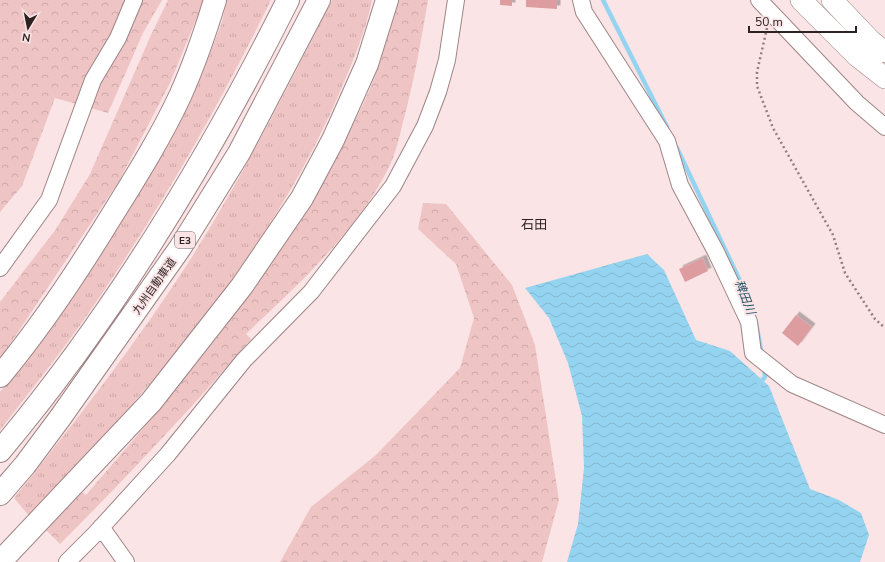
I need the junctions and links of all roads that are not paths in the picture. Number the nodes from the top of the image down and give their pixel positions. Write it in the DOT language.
graph roads {
  1 [pos="134,0"];
  2 [pos="216,0"];
  3 [pos="288,0"];
  4 [pos="319,0"];
  5 [pos="387,0"];
  6 [pos="456,0"];
  7 [pos="581,0"];
  8 [pos="759,0"];
  9 [pos="801,0"];
  10 [pos="832,0"];
  11 [pos="885,52"];
  12 [pos="885,78"];
  13 [pos="885,127"];
  14 [pos="0,268"];
  15 [pos="0,376"];
  16 [pos="885,425"];
  17 [pos="0,451"];
  18 [pos="0,494"];
  19 [pos="101,527"];
  20 [pos="0,562"];
  21 [pos="67,562"];
  22 [pos="126,562"];
  1 -- 14 [label="street"];
  2 -- 15 [label="highway"];
  3 -- 17 [label="highway, E3"];
  4 -- 18 [label="highway, 九州自動車道 / E3"];
  5 -- 20 [label="highway"];
  6 -- 19 [label="street"];
  7 -- 16 [label="street"];
  8 -- 13 [label="street"];
  9 -- 12 [label="main road"];
  10 -- 11 [label="main road"];
  19 -- 21 [label="street"];
  19 -- 22 [label="street"];
}
